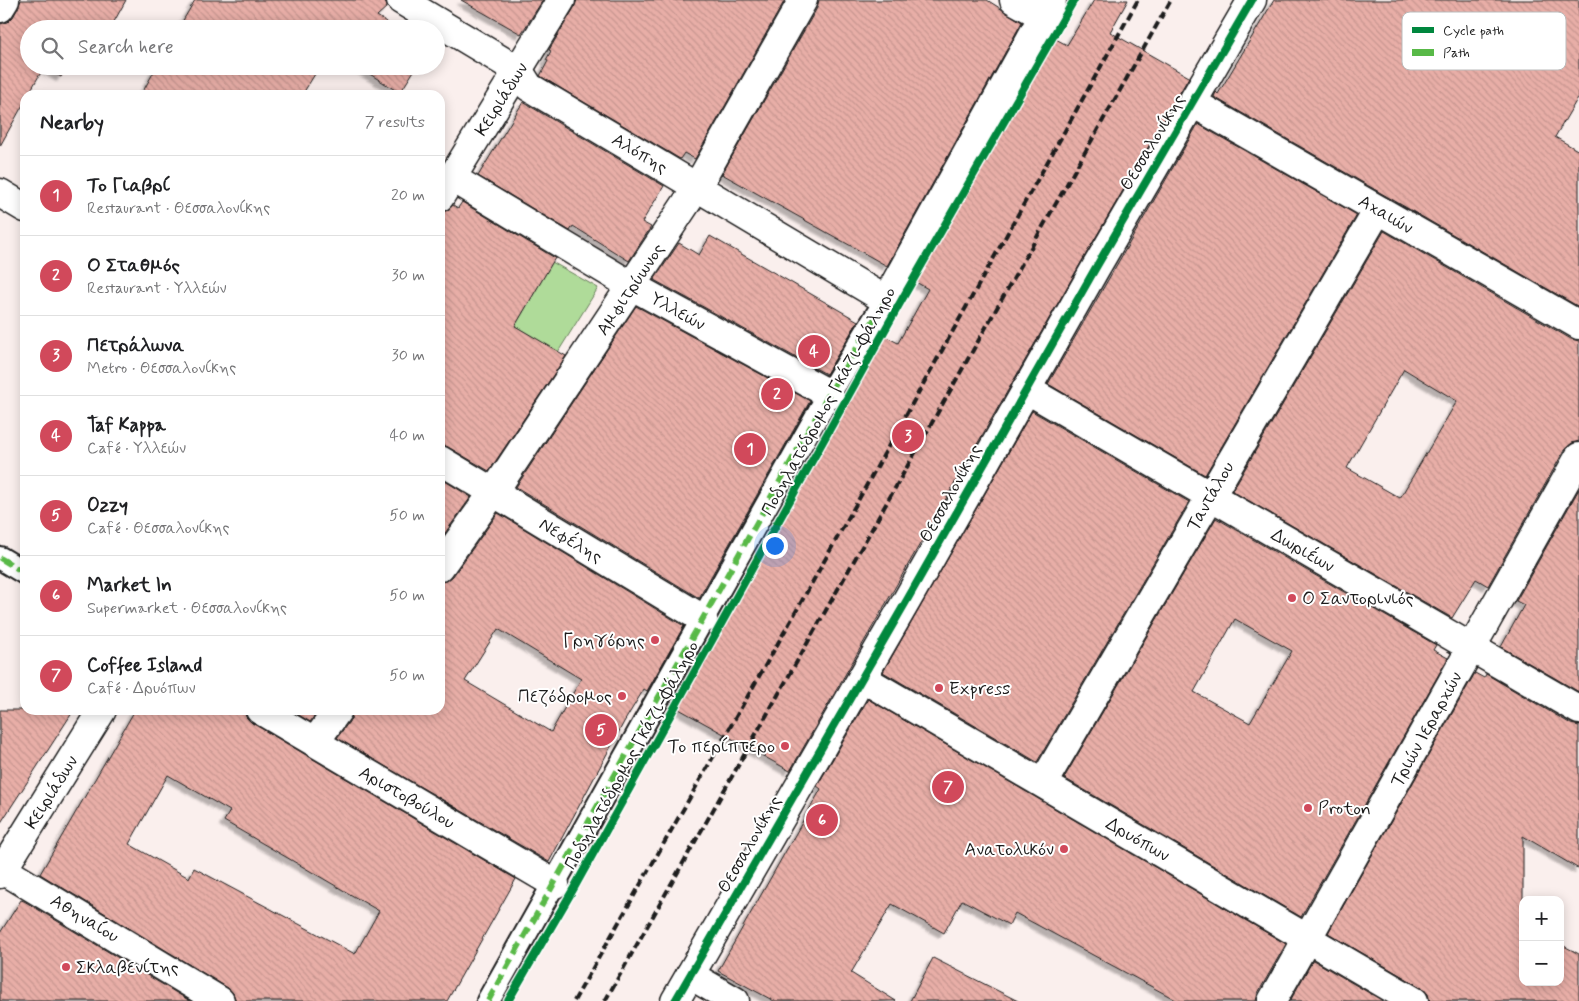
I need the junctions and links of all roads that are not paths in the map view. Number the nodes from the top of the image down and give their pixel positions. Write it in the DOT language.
graph roads {
  1 [pos="5,0"];
  2 [pos="401,0"];
  3 [pos="560,0"];
  4 [pos="803,0"];
  5 [pos="1014,0"];
  6 [pos="1252,0"];
  7 [pos="0,8"];
  8 [pos="1047,8"];
  9 [pos="435,20"];
  10 [pos="445,26"];
  11 [pos="519,70"];
  12 [pos="1193,103"];
  13 [pos="697,187"];
  14 [pos="446,188"];
  15 [pos="0,192"];
  16 [pos="20,205"];
  17 [pos="1378,210"];
  18 [pos="632,286"];
  19 [pos="886,300"];
  20 [pos="1579,325"];
  21 [pos="1026,390"];
  22 [pos="829,394"];
  23 [pos="1579,458"];
  24 [pos="445,463"];
  25 [pos="492,493"];
  26 [pos="1210,496"];
  27 [pos="0,558"];
  28 [pos="445,560"];
  29 [pos="20,569"];
  30 [pos="703,619"];
  31 [pos="1472,648"];
  32 [pos="862,678"];
  33 [pos="1579,710"];
  34 [pos="99,715"];
  35 [pos="269,715"];
  36 [pos="334,715"];
  37 [pos="315,742"];
  38 [pos="1043,783"];
  39 [pos="1,870"];
  40 [pos="555,884"];
  41 [pos="1308,938"];
  42 [pos="690,975"];
  43 [pos="220,1001"];
  44 [pos="488,1001"];
  45 [pos="675,1001"];
  46 [pos="735,1001"];
  47 [pos="1272,1001"];
  48 [pos="1414,1001"];
  1 -- 7 [label="street"];
  2 -- 9 [label="street, Αλόπης"];
  3 -- 11 [label="street, Κειριάδων"];
  4 -- 13 [label="street, Αμφιτρύωνος"];
  5 -- 8 [label="street"];
  6 -- 12 [label="street, Θεσσαλονίκης"];
  8 -- 19 [label="street"];
  10 -- 11 [label="street, Αλόπης"];
  11 -- 13 [label="street, Αλόπης"];
  11 -- 14 [label="street, Κειριάδων"];
  12 -- 17 [label="street, Αχαιών"];
  12 -- 21 [label="street, Θεσσαλονίκης"];
  13 -- 18 [label="street, Αμφιτρύωνος"];
  13 -- 19 [label="street, Αλόπης"];
  14 -- 18 [label="street, Υλλεών"];
  15 -- 16 [label="street"];
  17 -- 20 [label="street, Αχαιών"];
  17 -- 26 [label="street, Ταντάλου"];
  18 -- 22 [label="street, Υλλεών"];
  18 -- 25 [label="street, Αμφιτρύωνος"];
  19 -- 22 [label="street"];
  21 -- 26 [label="street, Δωριέων"];
  21 -- 32 [label="street, Θεσσαλονίκης"];
  22 -- 30 [label="street"];
  23 -- 31 [label="street, Τριών Ιεραρχών"];
  24 -- 25 [label="street, Νεφέλης"];
  25 -- 28 [label="street, Αμφιτρύωνος"];
  25 -- 30 [label="street, Νεφέλης"];
  26 -- 31 [label="street, Δωριέων"];
  26 -- 38 [label="street, Ταντάλου"];
  27 -- 29 [label="street"];
  30 -- 40 [label="street"];
  31 -- 33 [label="street, Δωριέων"];
  31 -- 41 [label="street, Τριών Ιεραρχών"];
  32 -- 38 [label="street, Δρυόπων"];
  32 -- 42 [label="street, Θεσσαλονίκης"];
  34 -- 39 [label="street, Κειριάδων"];
  35 -- 37 [label="street, Αριστοβούλου"];
  36 -- 37 [label="street"];
  37 -- 40 [label="street, Αριστοβούλου"];
  38 -- 41 [label="street, Δρυόπων"];
  39 -- 43 [label="street, Αθηναίου"];
  40 -- 44 [label="street"];
  41 -- 47 [label="street, Τριών Ιεραρχών"];
  41 -- 48 [label="street, Δρυόπων"];
  42 -- 45 [label="street, Θεσσαλονίκης"];
  42 -- 46 [label="street"];
}
